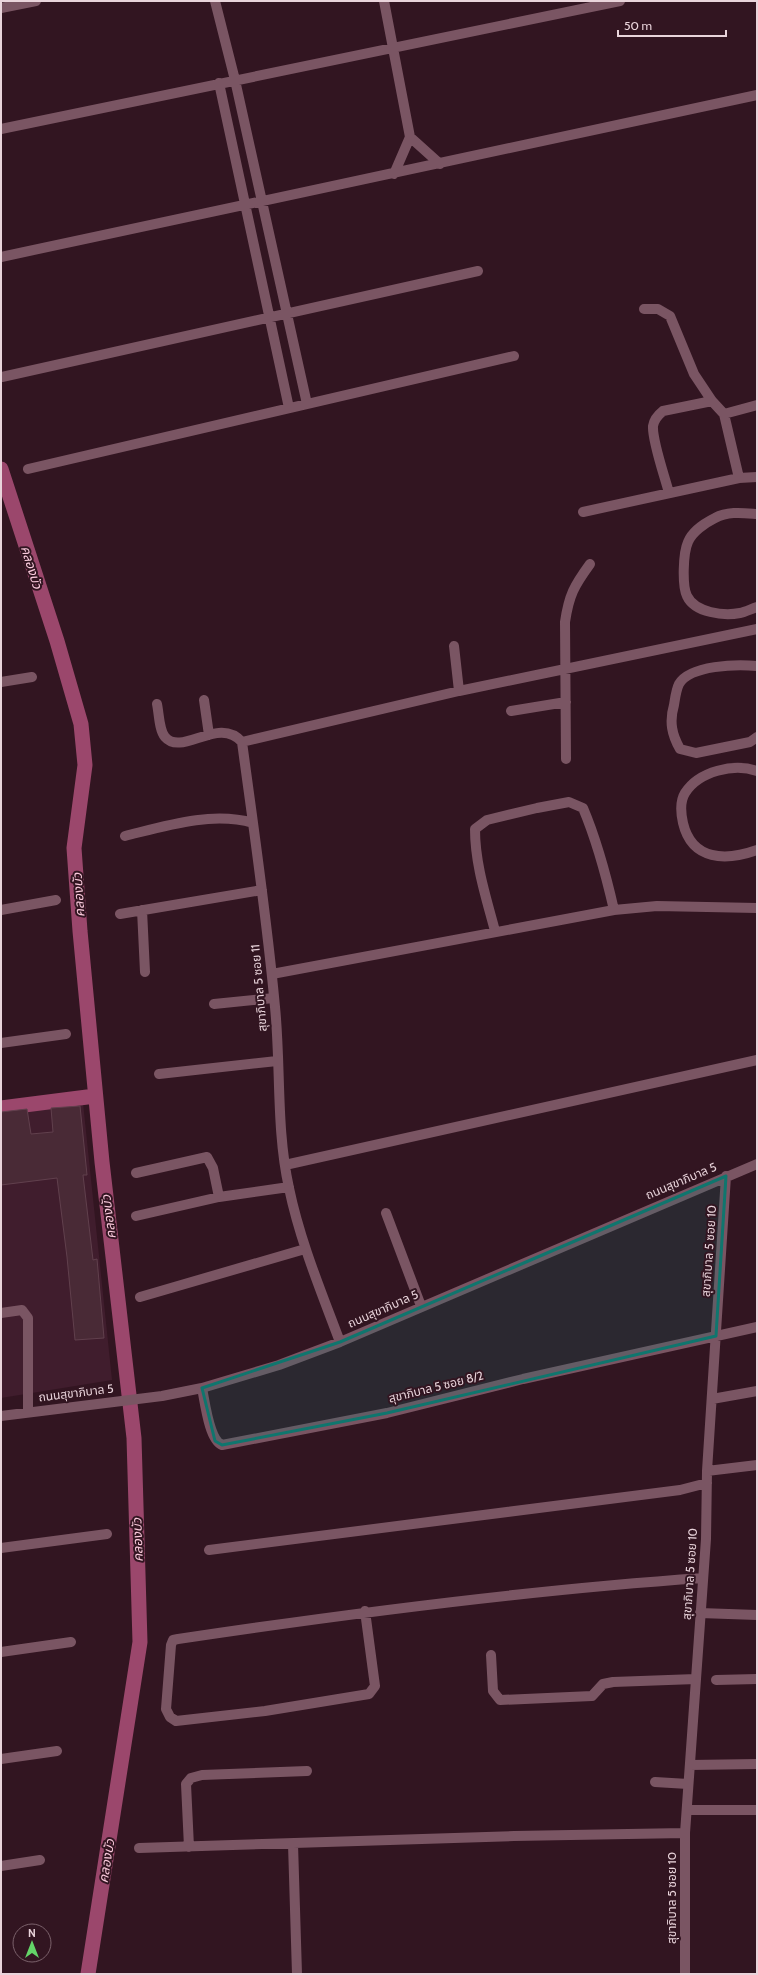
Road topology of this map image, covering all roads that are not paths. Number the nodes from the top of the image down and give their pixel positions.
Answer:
1 (36, 1) edge
2 (215, 1) edge
3 (384, 1) edge
4 (620, 1) edge
5 (1, 8) edge
6 (393, 47) junction
7 (235, 80) junction
8 (219, 83) junction
9 (757, 95) edge
10 (1, 129) edge
11 (410, 137) junction
12 (440, 164) junction
13 (394, 174) junction
14 (262, 201) junction
15 (245, 204) junction
16 (1, 257) edge
17 (478, 270) dead end
18 (644, 309) dead end
19 (286, 312) junction
20 (270, 317) junction
21 (514, 356) dead end
22 (2, 377) edge
23 (712, 401) junction
24 (307, 404) junction
25 (757, 405) edge
26 (289, 408) junction
27 (724, 414) junction
28 (28, 469) dead end
29 (757, 476) edge
30 (738, 478) junction
31 (669, 493) junction
32 (583, 512) dead end
33 (757, 514) edge
34 (590, 564) dead end
35 (757, 607) edge
36 (757, 629) edge
37 (454, 646) dead end
38 (757, 666) edge
39 (565, 668) junction
40 (32, 677) dead end
41 (1, 682) edge
42 (459, 691) junction
43 (204, 700) dead end
44 (566, 702) junction
45 (157, 704) dead end
46 (511, 711) dead end
47 (209, 735) junction
48 (757, 737) edge
49 (242, 742) junction
50 (566, 759) dead end
51 (757, 771) edge
52 (253, 823) junction
53 (125, 836) dead end
54 (757, 850) edge
55 (262, 890) junction
56 (56, 900) dead end
57 (757, 908) edge
58 (1, 910) edge
59 (142, 910) junction
60 (614, 910) junction
61 (120, 914) dead end
62 (495, 931) junction
63 (145, 972) dead end
64 (272, 974) junction
65 (274, 998) junction
66 (214, 1004) dead end
67 (66, 1034) dead end
68 (1, 1043) edge
69 (757, 1060) edge
70 (277, 1061) junction
71 (159, 1074) dead end
72 (757, 1164) edge
73 (285, 1165) junction
74 (136, 1173) dead end
75 (726, 1176) junction
76 (289, 1187) junction
77 (219, 1197) junction
78 (386, 1212) dead end
79 (136, 1216) dead end
80 (305, 1249) junction
81 (140, 1297) dead end
82 (421, 1306) junction
83 (1, 1313) edge
84 (757, 1327) edge
85 (716, 1336) junction
86 (340, 1342) junction
87 (202, 1388) junction
88 (757, 1391) edge
89 (712, 1400) junction
90 (28, 1411) junction
91 (1, 1416) edge
92 (757, 1465) edge
93 (707, 1471) junction
94 (707, 1483) junction
95 (107, 1534) dead end
96 (1, 1548) edge
97 (209, 1550) dead end
98 (703, 1578) junction
99 (365, 1611) junction
100 (700, 1614) junction
101 (757, 1615) edge
102 (71, 1642) dead end
103 (1, 1652) edge
104 (490, 1655) dead end
105 (696, 1679) junction
106 (757, 1679) edge
107 (716, 1680) dead end
108 (57, 1751) dead end
109 (1, 1759) edge
110 (757, 1764) edge
111 (690, 1766) junction
112 (307, 1771) dead end
113 (655, 1782) dead end
114 (688, 1784) junction
115 (687, 1810) junction
116 (757, 1810) edge
117 (685, 1833) junction
118 (293, 1844) junction
119 (189, 1847) junction
120 (140, 1848) dead end
121 (40, 1860) dead end
122 (1, 1866) edge
123 (296, 1974) edge
124 (685, 1974) edge

1 - 5 street
2 - 7 street
3 - 6 street
4 - 6 street
6 - 7 street
6 - 11 street
7 - 8 street
7 - 14 street
8 - 10 street
8 - 15 street
9 - 12 street
11 - 12 street
11 - 13 street
12 - 13 street
13 - 14 street
14 - 15 street
14 - 19 street
15 - 16 street
15 - 20 street
17 - 19 street
18 - 23 street
19 - 20 street
19 - 24 street
20 - 22 street
20 - 26 street
21 - 24 street
23 - 27 street
23 - 31 street
24 - 26 street
25 - 27 street
26 - 28 street
27 - 30 street
29 - 30 street
30 - 31 street
31 - 32 street
33 - 35 street
34 - 39 street
36 - 39 street
37 - 42 street
38 - 48 street
39 - 42 street
39 - 44 street
40 - 41 street
42 - 49 street
43 - 47 street
44 - 46 street
44 - 50 street
45 - 47 street
47 - 49 street
49 - 52 street, สุขาภิบาล 5 ซอย 11
51 - 54 street
52 - 53 street
52 - 55 street, สุขาภิบาล 5 ซอย 11
55 - 59 street
55 - 64 street, สุขาภิบาล 5 ซอย 11
56 - 58 street
57 - 60 street
59 - 61 street
59 - 63 street
60 - 62 street
60 - 62 street
62 - 64 street
64 - 65 street, สุขาภิบาล 5 ซอย 11
65 - 66 street
65 - 70 street, สุขาภิบาล 5 ซอย 11
67 - 68 street
69 - 73 street
70 - 71 street
70 - 73 street, สุขาภิบาล 5 ซอย 11
72 - 75 street, ถนนสุขาภิบาล 5
73 - 76 street, สุขาภิบาล 5 ซอย 11
74 - 77 street
75 - 82 street, ถนนสุขาภิบาล 5
75 - 85 street, สุขาภิบาล 5 ซอย 10
76 - 77 street
76 - 80 street, สุขาภิบาล 5 ซอย 11
77 - 79 street
78 - 82 street
80 - 81 street
80 - 86 street, สุขาภิบาล 5 ซอย 11
82 - 86 street, ถนนสุขาภิบาล 5
83 - 90 street
84 - 85 street, สุขาภิบาล 5 ซอย 8/2
85 - 87 street, สุขาภิบาล 5 ซอย 8/2
85 - 89 street, สุขาภิบาล 5 ซอย 10
86 - 87 street, ถนนสุขาภิบาล 5
87 - 90 street, ถนนสุขาภิบาล 5
88 - 89 street
89 - 93 street, สุขาภิบาล 5 ซอย 10
90 - 91 street, ถนนสุขาภิบาล 5
92 - 93 street
93 - 94 street, สุขาภิบาล 5 ซอย 10
94 - 97 street
94 - 98 street, สุขาภิบาล 5 ซอย 10
95 - 96 street
98 - 99 street
98 - 100 street, สุขาภิบาล 5 ซอย 10
99 - 99 street
100 - 101 street
100 - 105 street, สุขาภิบาล 5 ซอย 10
102 - 103 street
104 - 105 street
105 - 111 street, สุขาภิบาล 5 ซอย 10
106 - 107 street
108 - 109 street
110 - 111 street
111 - 114 street, สุขาภิบาล 5 ซอย 10
112 - 119 street
113 - 114 street
114 - 115 street, สุขาภิบาล 5 ซอย 10
115 - 116 street
115 - 117 street, สุขาภิบาล 5 ซอย 10
117 - 118 street
117 - 124 street, สุขาภิบาล 5 ซอย 10
118 - 119 street
118 - 123 street
119 - 120 street
121 - 122 street

